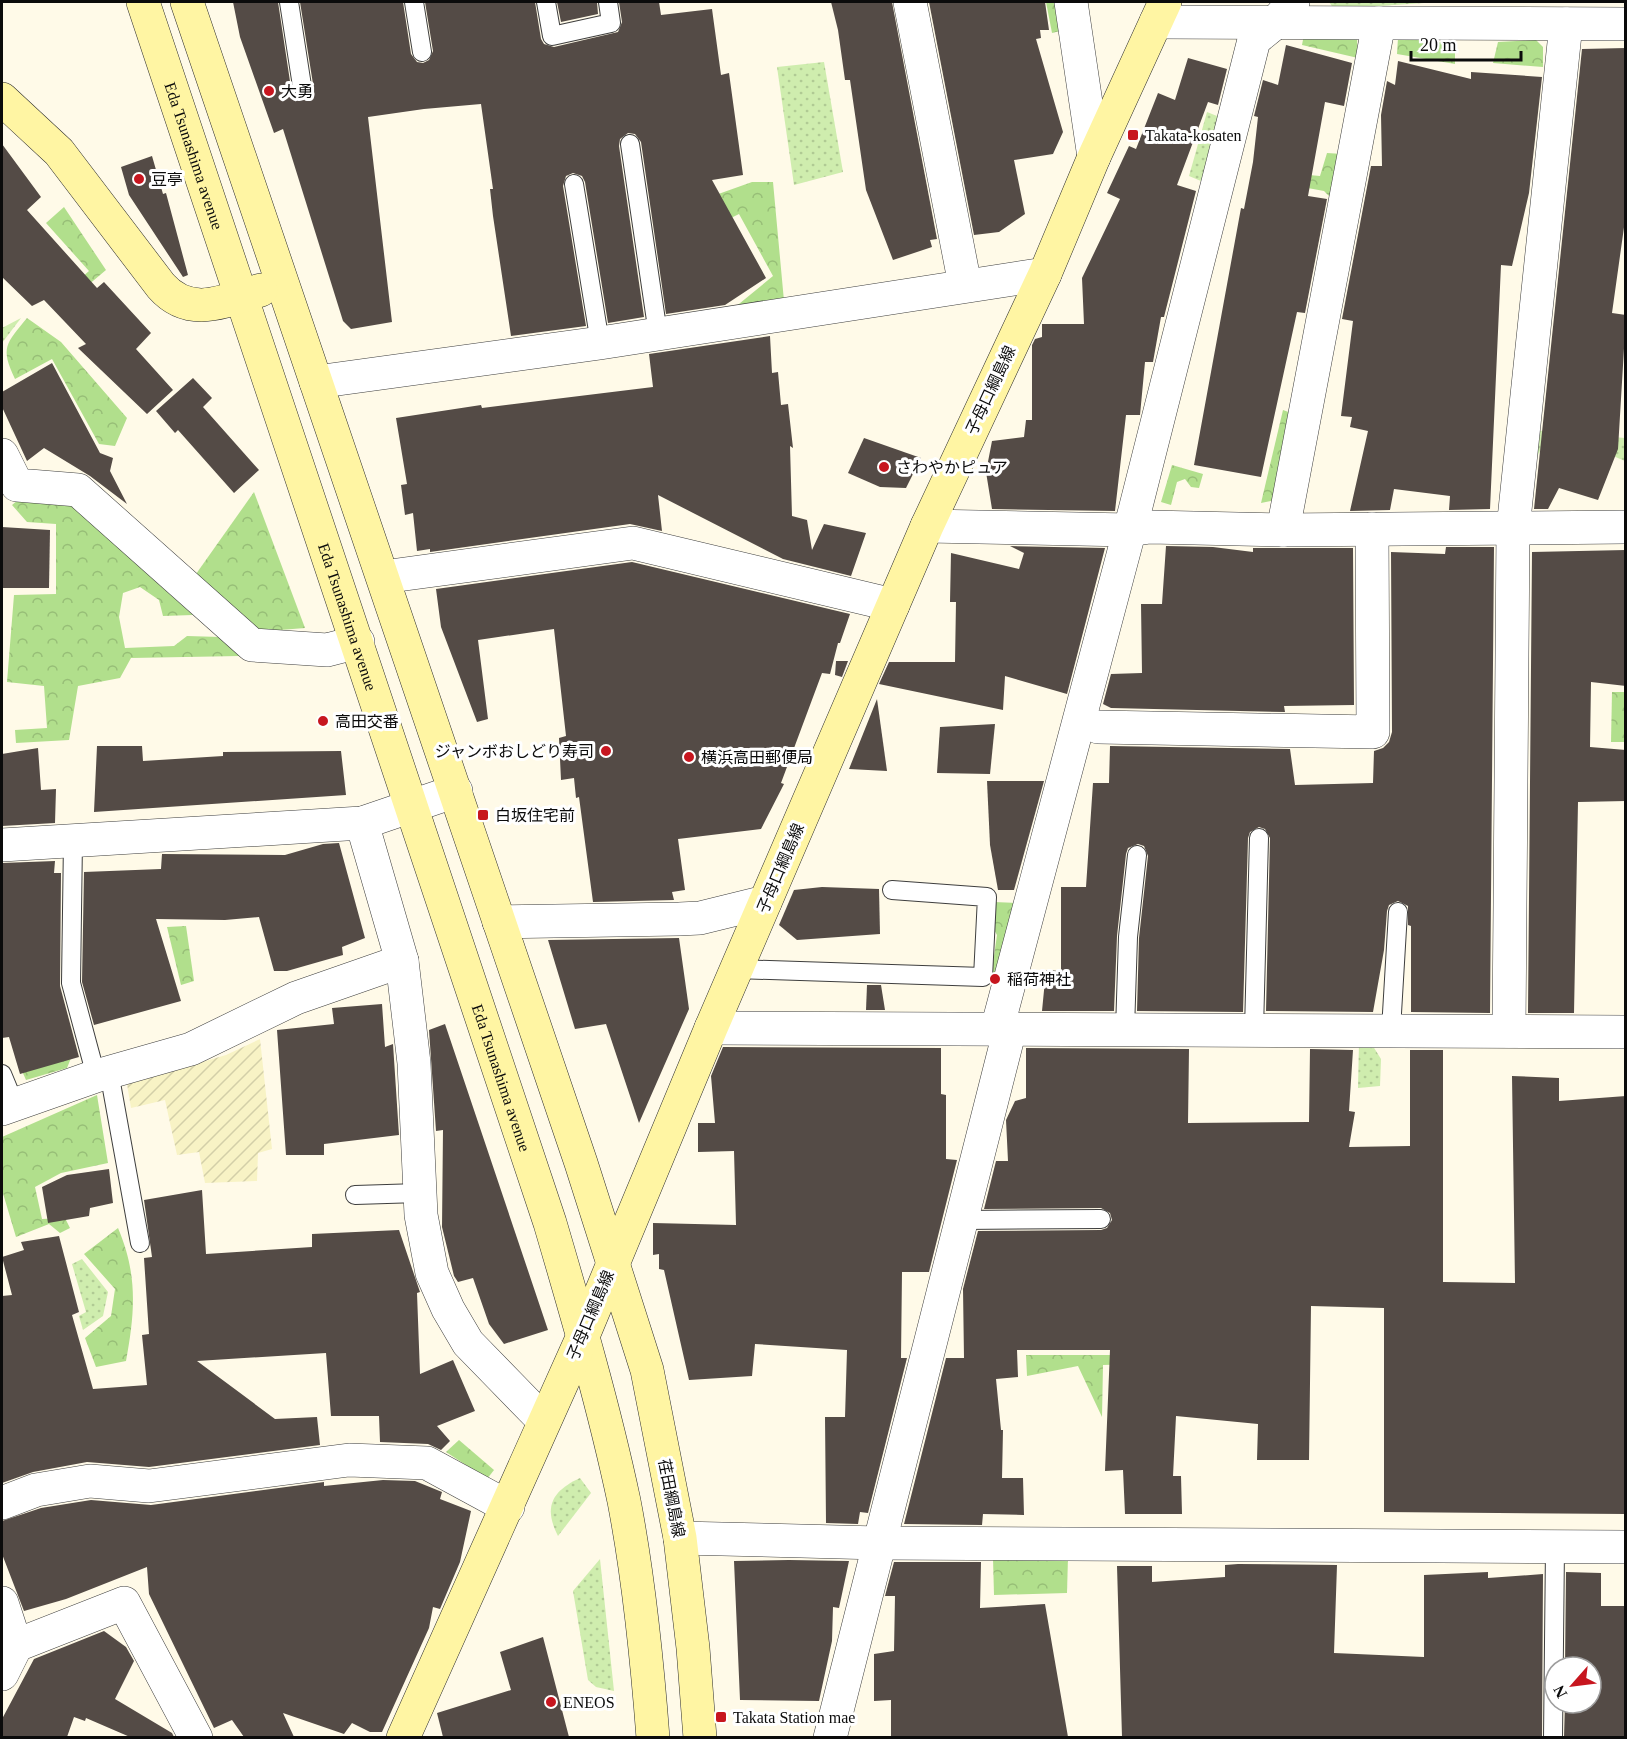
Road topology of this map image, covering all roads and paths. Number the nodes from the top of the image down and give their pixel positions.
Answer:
1 (143, 2) edge
2 (187, 2) edge
3 (289, 2) edge
4 (414, 2) edge
5 (546, 2) edge
6 (608, 2) edge
7 (910, 2) edge
8 (1071, 2) edge
9 (1161, 12) edge
10 (1294, 12) edge
11 (1379, 23) junction
12 (1566, 24) junction
13 (1626, 24) edge
14 (422, 52) dead end
15 (302, 86) dead end
16 (2, 99) edge
17 (630, 144) dead end
18 (1094, 157) junction
19 (574, 184) dead end
20 (1045, 274) junction
21 (283, 283) junction
22 (965, 285) junction
23 (240, 297) junction
24 (658, 334) junction
25 (600, 344) junction
26 (316, 382) junction
27 (2, 455) edge
28 (927, 526) junction
29 (1626, 527) edge
30 (1139, 529) junction
31 (1513, 529) junction
32 (1284, 530) junction
33 (1372, 530) junction
34 (383, 577) junction
35 (893, 604) junction
36 (358, 642) junction
37 (1098, 727) junction
38 (456, 791) junction
39 (410, 806) junction
40 (362, 823) junction
41 (1259, 838) dead end
42 (73, 840) junction
43 (2, 845) edge
44 (1137, 855) dead end
45 (892, 890) dead end
46 (765, 902) junction
47 (1398, 912) dead end
48 (499, 922) junction
49 (402, 961) junction
50 (736, 969) junction
51 (711, 1028) junction
52 (1008, 1029) junction
53 (1125, 1029) junction
54 (1254, 1030) junction
55 (1391, 1030) junction
56 (1509, 1031) junction
57 (1626, 1032) edge
58 (103, 1074) junction
59 (6, 1096) edge
60 (419, 1193) junction
61 (355, 1195) dead end
62 (961, 1220) junction
63 (1101, 1220) dead end
64 (140, 1243) dead end
65 (612, 1264) junction
66 (583, 1336) junction
67 (544, 1421) junction
68 (2, 1503) edge
69 (508, 1507) junction
70 (680, 1538) junction
71 (879, 1543) junction
72 (1555, 1547) junction
73 (1626, 1547) edge
74 (2, 1603) edge
75 (6, 1657) edge
76 (191, 1734) edge
77 (404, 1737) edge
78 (653, 1737) edge
79 (700, 1737) edge
80 (830, 1737) edge
81 (1553, 1737) edge

1 - 23 main road, Eda Tsunashima avenue
2 - 21 main road
3 - 15 lane
4 - 14 lane
5 - 6 lane
7 - 22 street
8 - 18 street
9 - 10 street
9 - 18 main road, 子母口綱島線
10 - 11 street
10 - 30 street
11 - 12 street
11 - 32 street
12 - 13 street
12 - 31 street
16 - 23 main road
17 - 24 lane
18 - 20 main road, 子母口綱島線
19 - 25 lane
20 - 22 street
20 - 28 main road, 子母口綱島線
21 - 23 main road
21 - 26 main road
22 - 24 street
23 - 36 main road, Eda Tsunashima avenue
24 - 25 street
25 - 26 street
26 - 34 main road
27 - 36 street
28 - 30 street
28 - 35 main road, 子母口綱島線
29 - 31 street
30 - 32 street
30 - 37 street
30 - 52 street
31 - 33 street
31 - 56 street
32 - 33 street
33 - 37 street
34 - 35 street
34 - 38 main road
35 - 46 main road, 子母口綱島線
36 - 39 main road, Eda Tsunashima avenue
37 - 52 street
38 - 39 street
38 - 48 main road
39 - 40 street
39 - 66 main road, Eda Tsunashima avenue
40 - 42 street
40 - 49 street
41 - 54 lane
42 - 43 street
42 - 58 lane
44 - 53 lane
45 - 50 lane
46 - 48 street
46 - 50 main road, 子母口綱島線
47 - 55 lane
48 - 65 main road
49 - 58 street
49 - 60 street
50 - 51 main road, 子母口綱島線
51 - 52 street
51 - 65 main road, 子母口綱島線
52 - 53 street
52 - 62 street
53 - 54 street
54 - 55 street
55 - 56 street
56 - 57 street
58 - 59 street
58 - 64 lane
60 - 61 lane
60 - 67 street
62 - 63 lane
62 - 71 street
65 - 66 main road, 子母口綱島線
65 - 70 main road, 荏田綱島線
66 - 67 main road, 子母口綱島線
66 - 78 main road
67 - 69 main road, 子母口綱島線
68 - 69 street
69 - 77 main road, 子母口綱島線
70 - 71 street
70 - 79 main road, 荏田綱島線
71 - 72 street
71 - 80 street
72 - 73 street
72 - 81 lane
74 - 75 street
75 - 76 street

